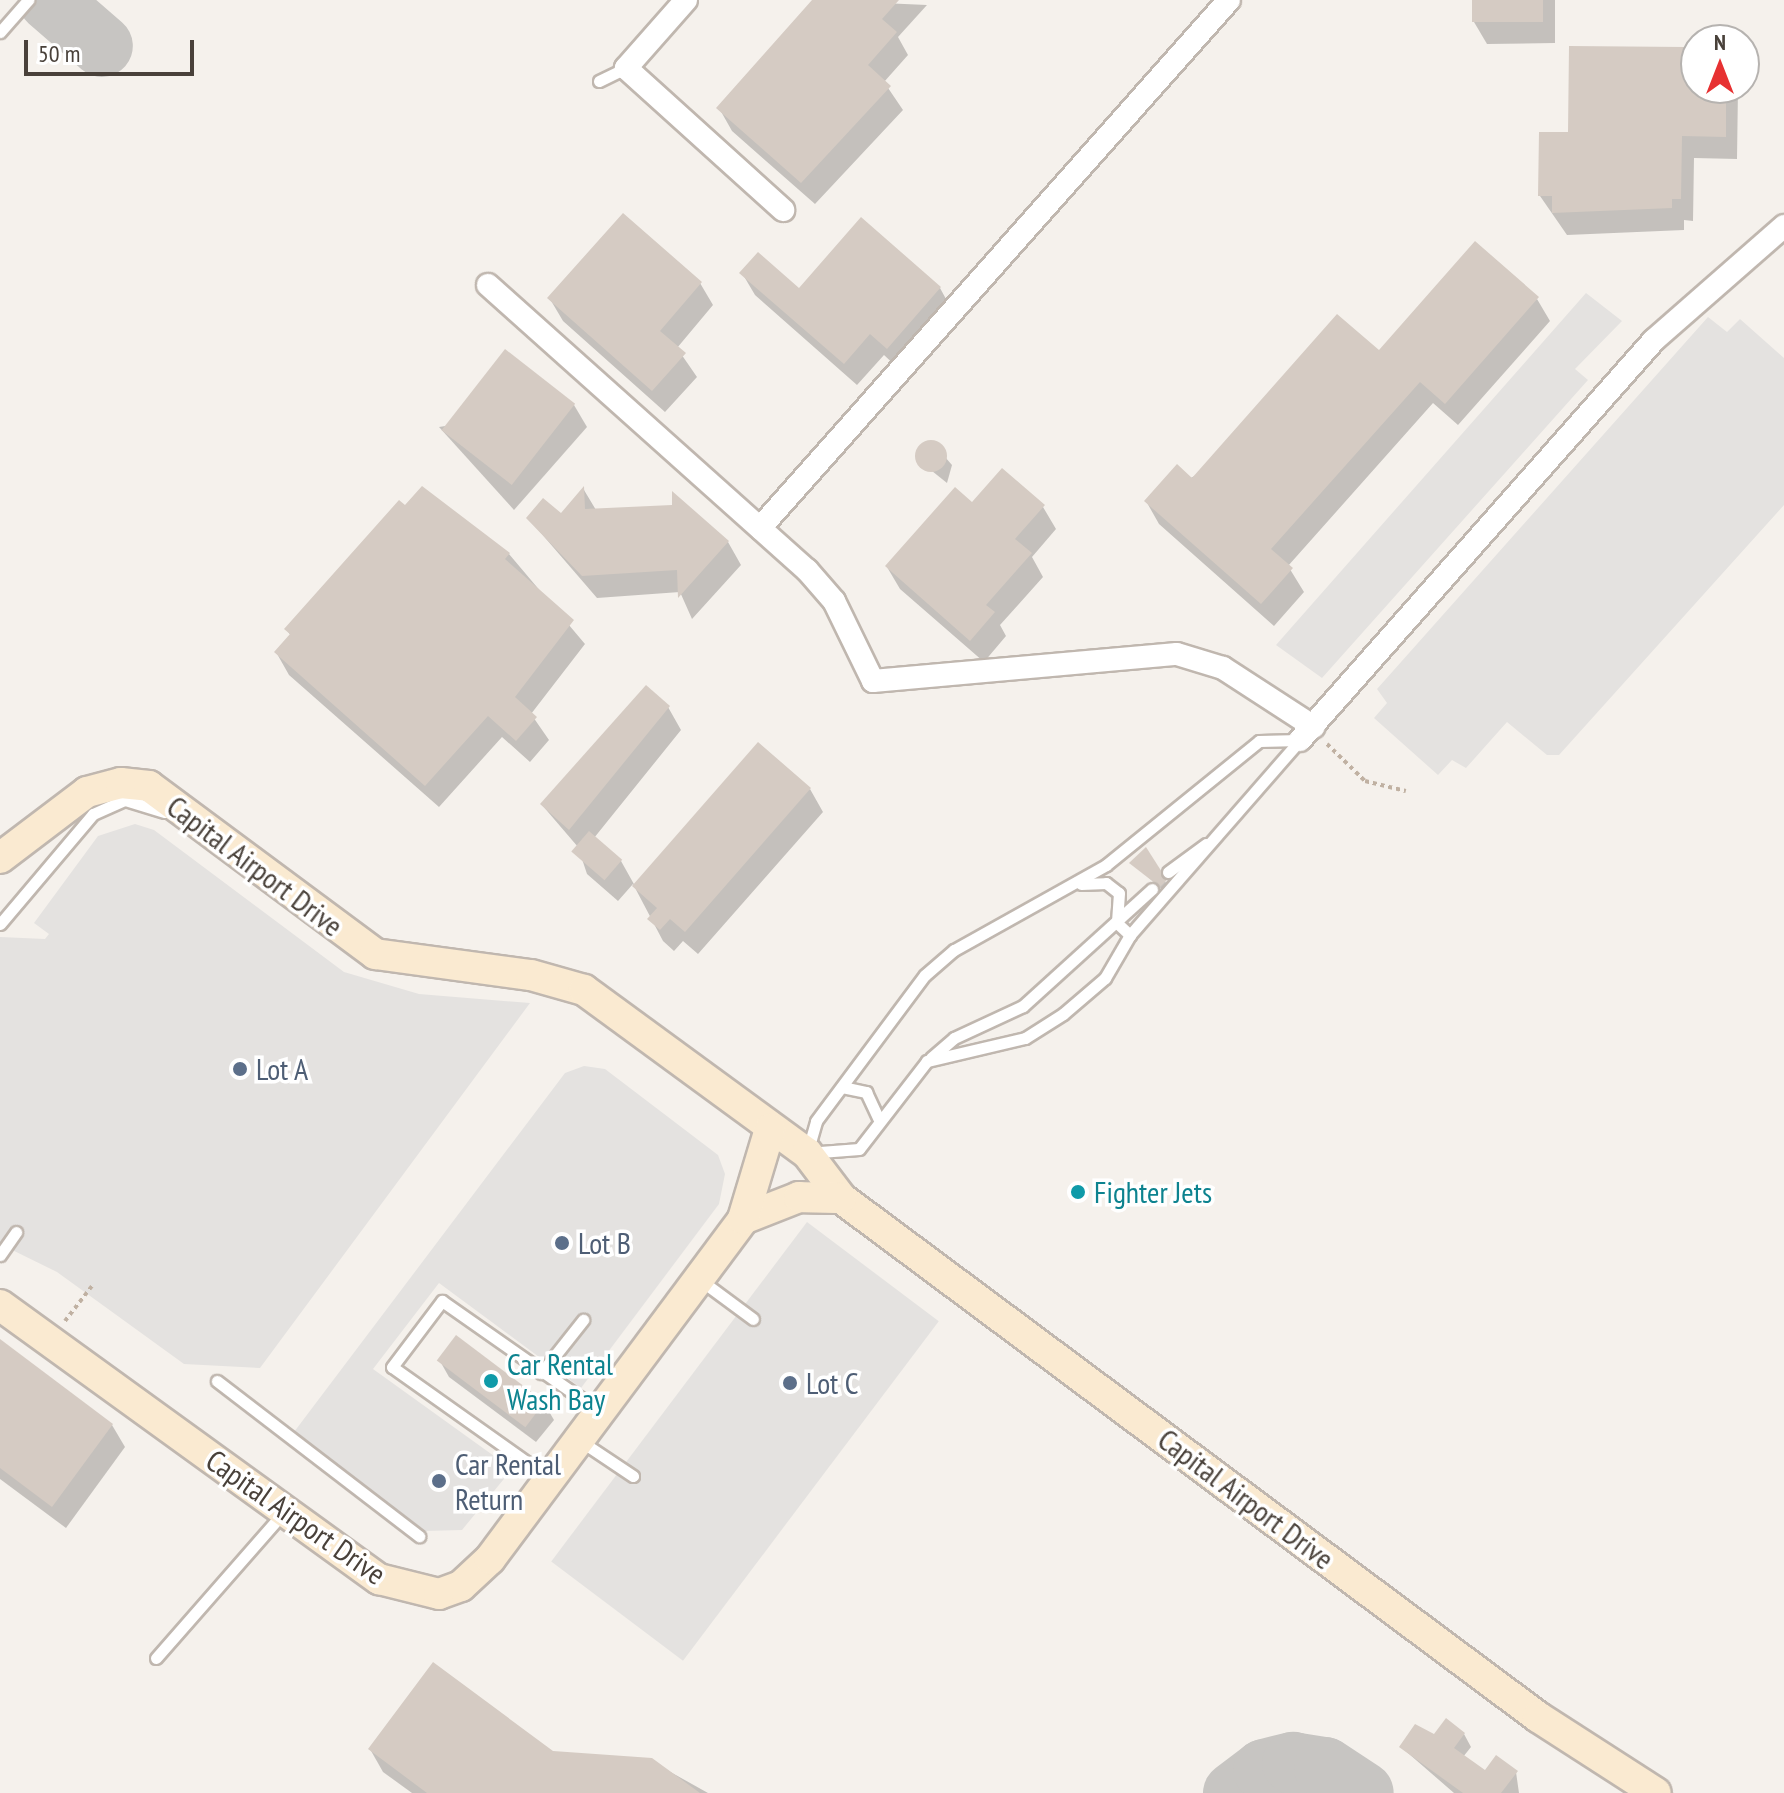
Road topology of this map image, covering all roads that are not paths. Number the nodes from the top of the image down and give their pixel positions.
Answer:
1 (28, 0) edge
2 (686, 0) edge
3 (1229, 0) edge
4 (0, 32) edge
5 (626, 68) junction
6 (599, 81) dead end
7 (783, 210) dead end
8 (1784, 226) edge
9 (488, 285) dead end
10 (760, 528) junction
11 (1312, 735) junction
12 (200, 831) junction
13 (1207, 842) junction
14 (0, 858) edge
15 (1168, 872) dead end
16 (1075, 885) junction
17 (1152, 889) dead end
18 (1117, 923) junction
19 (0, 924) edge
20 (1130, 935) junction
21 (927, 1061) junction
22 (842, 1087) junction
23 (878, 1118) junction
24 (770, 1129) junction
25 (807, 1153) junction
26 (841, 1198) junction
27 (743, 1219) junction
28 (16, 1232) dead end
29 (0, 1255) edge
30 (699, 1279) junction
31 (0, 1305) edge
32 (753, 1319) dead end
33 (583, 1320) dead end
34 (541, 1373) junction
35 (217, 1381) dead end
36 (599, 1411) junction
37 (579, 1439) junction
38 (633, 1476) dead end
39 (550, 1478) junction
40 (285, 1511) junction
41 (419, 1536) dead end
42 (156, 1658) dead end
43 (1656, 1793) edge

1 - 4 lane
2 - 5 street
3 - 10 street
5 - 6 lane
5 - 7 street
8 - 11 street
9 - 10 street
10 - 11 street
11 - 13 lane
11 - 16 lane
12 - 14 street, Capital Airport Drive
12 - 19 lane
12 - 24 street, Capital Airport Drive
13 - 15 lane
13 - 20 lane
16 - 18 lane
16 - 22 lane
17 - 18 lane
18 - 20 lane
18 - 21 lane
20 - 21 lane
21 - 23 lane
22 - 23 lane
22 - 25 lane
23 - 25 lane
24 - 25 street, Capital Airport Drive
24 - 27 street, Capital Airport Drive
25 - 26 street, Capital Airport Drive
26 - 27 street
26 - 43 street, Capital Airport Drive
27 - 30 street, Capital Airport Drive
28 - 29 lane
30 - 32 lane
30 - 36 street, Capital Airport Drive
31 - 40 street, Capital Airport Drive
33 - 34 lane
34 - 36 lane
34 - 39 lane
35 - 41 lane
36 - 37 street, Capital Airport Drive
37 - 38 lane
37 - 39 street, Capital Airport Drive
39 - 40 street, Capital Airport Drive
40 - 42 lane

